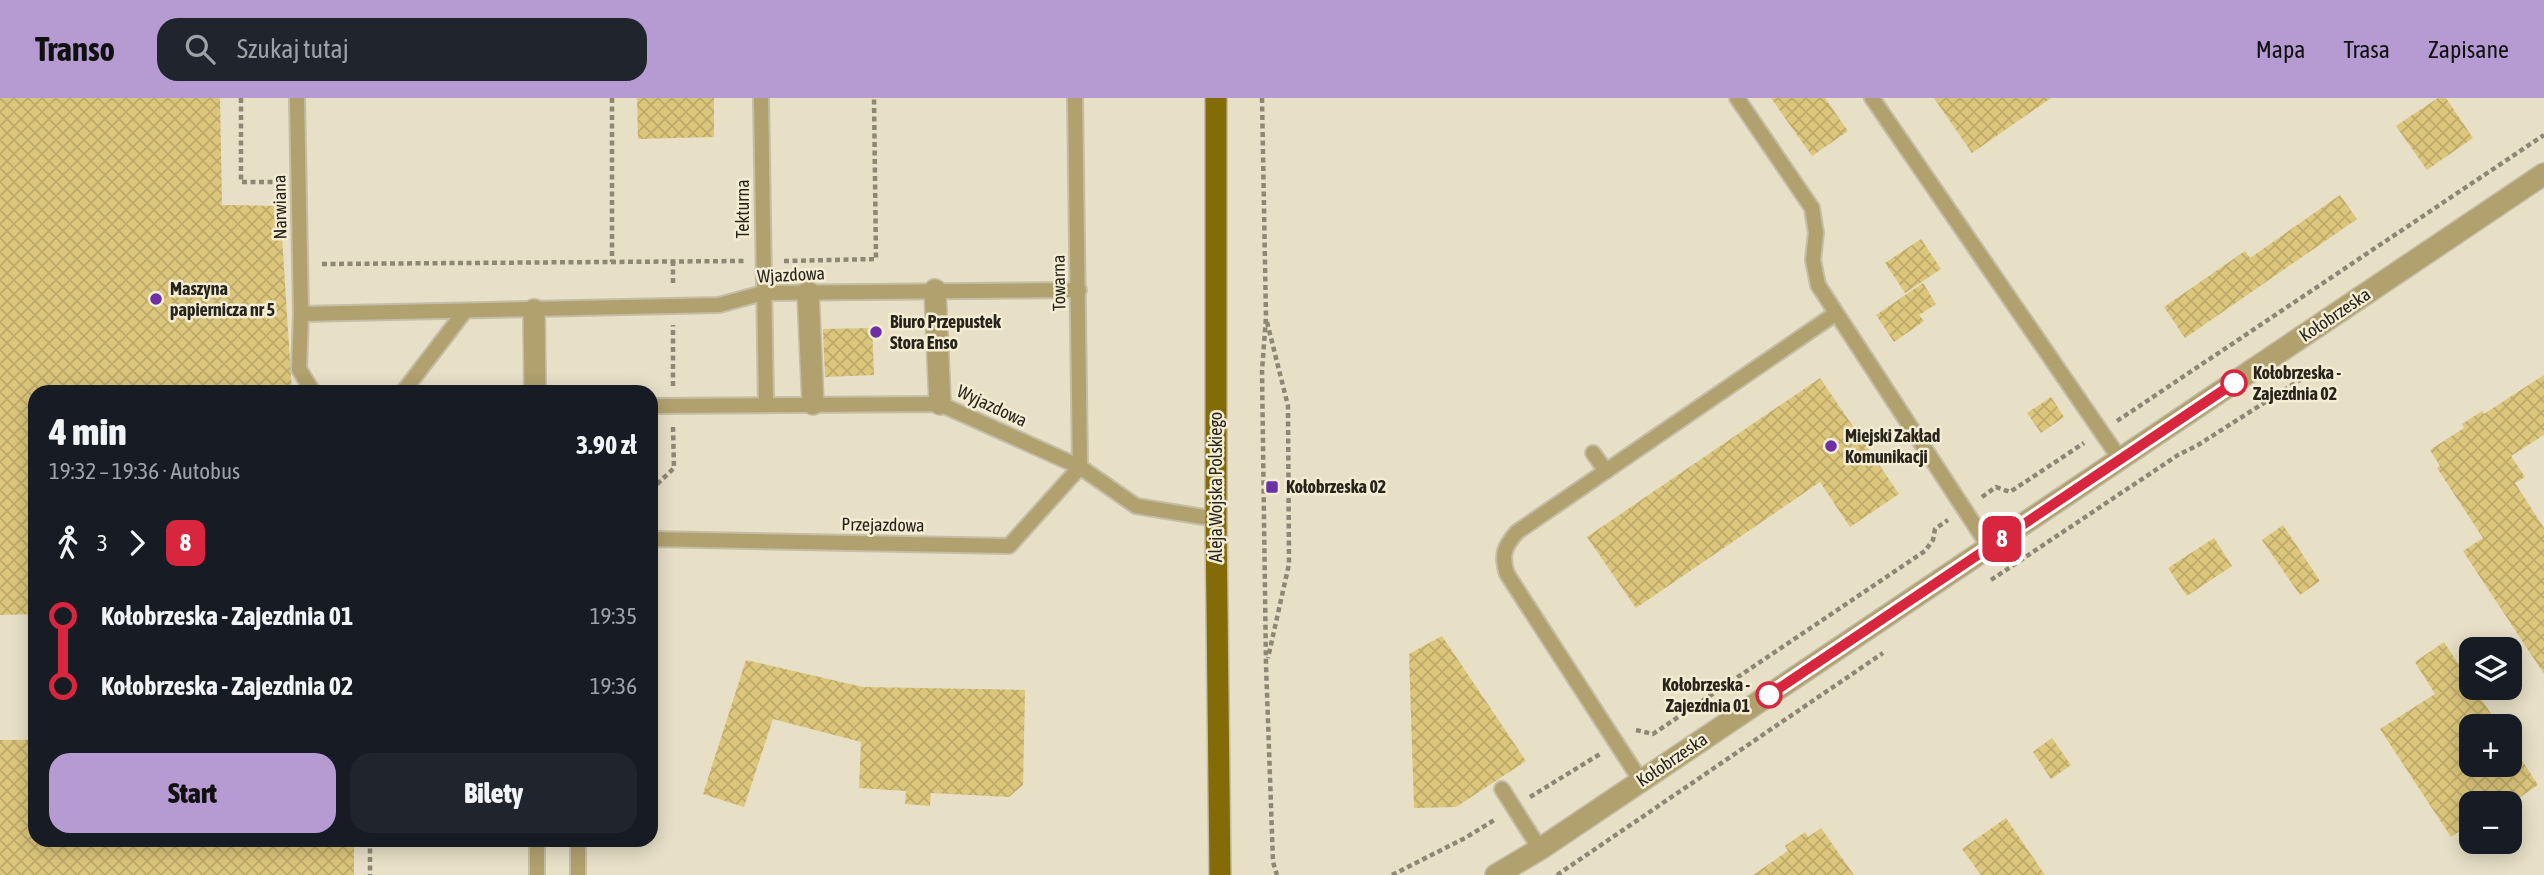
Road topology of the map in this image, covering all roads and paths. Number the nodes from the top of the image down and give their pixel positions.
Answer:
1 (241, 98) edge
2 (297, 98) edge
3 (612, 98) edge
4 (761, 98) edge
5 (874, 98) edge
6 (1075, 98) edge
7 (1216, 98) edge
8 (1262, 98) edge
9 (1737, 98) edge
10 (1871, 98) edge
11 (2544, 174) edge
12 (284, 182) dead end
13 (673, 261) junction
14 (762, 261) junction
15 (612, 262) junction
16 (300, 264) junction
17 (935, 290) junction
18 (1079, 290) junction
19 (808, 292) junction
20 (763, 293) junction
21 (673, 306) junction
22 (534, 310) junction
23 (465, 311) junction
24 (301, 314) junction
25 (1836, 314) junction
26 (1266, 317) junction
27 (2314, 371) dead end
28 (309, 385) edge
29 (408, 385) edge
30 (535, 385) edge
31 (766, 403) junction
32 (813, 404) junction
33 (940, 404) junction
34 (658, 405) edge
35 (673, 405) junction
36 (1593, 453) dead end
37 (2120, 459) junction
38 (1080, 467) junction
39 (1606, 471) junction
40 (658, 483) edge
41 (1216, 519) junction
42 (658, 539) edge
43 (1989, 547) junction
44 (1980, 588) dead end
45 (1887, 650) dead end
46 (1266, 665) junction
47 (1642, 781) junction
48 (1502, 789) dead end
49 (370, 847) edge
50 (537, 847) edge
51 (578, 847) edge
52 (1540, 849) junction
53 (370, 875) edge
54 (537, 875) edge
55 (578, 875) edge
56 (1220, 875) edge
57 (1277, 875) edge
58 (1496, 875) edge
59 (1558, 875) edge

1 - 12 path
2 - 16 lane, Narwiana
3 - 15 path
4 - 14 lane, Tekturna
5 - 14 path
6 - 18 lane, Towarna
7 - 41 main road, Aleja Wojska Polskiego
8 - 26 path
9 - 25 lane
10 - 37 lane
11 - 37 street, Kołobrzeska
13 - 14 path
13 - 15 path
13 - 21 path
14 - 20 lane, Tekturna
15 - 16 path
16 - 24 lane, Narwiana
17 - 18 lane, Wjazdowa
17 - 19 lane, Wjazdowa
17 - 33 street
18 - 38 lane, Towarna
19 - 20 lane, Wjazdowa
19 - 32 street
20 - 21 lane, Wjazdowa
20 - 31 lane, Tekturna
21 - 22 lane, Wjazdowa
21 - 35 path
22 - 23 lane, Wjazdowa
22 - 30 street
23 - 24 lane, Wjazdowa
23 - 29 lane
24 - 28 lane
25 - 39 lane
25 - 43 lane
26 - 46 path
26 - 46 path
27 - 44 path
31 - 32 lane, Wyjazdowa
31 - 35 lane, Wyjazdowa
32 - 33 lane, Wyjazdowa
33 - 38 lane, Wyjazdowa
34 - 35 lane, Wyjazdowa
35 - 40 path
36 - 39 lane
37 - 43 street, Kołobrzeska
38 - 41 lane, Wyjazdowa
38 - 42 lane, Przejazdowa
39 - 47 lane
41 - 56 main road, Aleja Wojska Polskiego
43 - 47 street, Kołobrzeska
45 - 59 path
46 - 57 path
47 - 52 street, Kołobrzeska
48 - 52 lane
49 - 53 path
50 - 54 lane
51 - 55 lane
52 - 58 street, Kołobrzeska

